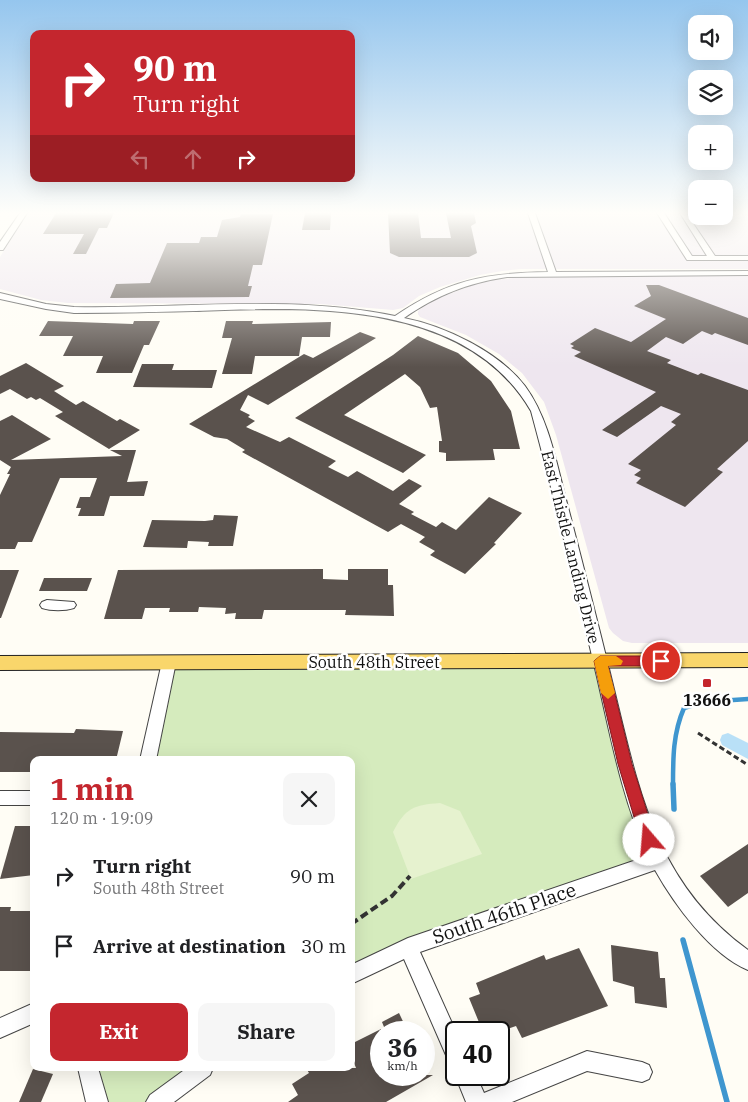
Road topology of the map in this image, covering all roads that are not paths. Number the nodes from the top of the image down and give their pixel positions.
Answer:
1 (549, 264) edge
2 (552, 273) junction
3 (748, 273) edge
4 (0, 296) edge
5 (398, 318) junction
6 (47, 605) dead end
7 (69, 605) dead end
8 (748, 660) edge
9 (600, 661) junction
10 (169, 662) junction
11 (0, 663) edge
12 (149, 756) edge
13 (0, 798) edge
14 (30, 798) edge
15 (660, 860) junction
16 (408, 947) junction
17 (748, 961) edge
18 (355, 973) edge
19 (30, 1015) edge
20 (0, 1028) edge
21 (445, 1030) edge
22 (89, 1071) edge
23 (199, 1071) edge
24 (642, 1072) dead end
25 (470, 1086) edge
26 (97, 1102) edge
27 (157, 1102) edge
28 (477, 1102) edge
29 (486, 1102) edge

1 - 2 street
2 - 3 street
2 - 5 street
4 - 5 street, East Thistle Landing Drive
5 - 9 street, East Thistle Landing Drive
6 - 7 street
8 - 9 main road, South 48th Street
9 - 10 main road, South 48th Street
9 - 15 street, East Thistle Landing Drive
10 - 11 main road, South 48th Street
10 - 12 street
13 - 14 street
15 - 16 street, South 46th Place
15 - 17 street, East Thistle Landing Drive
16 - 18 street, South 46th Place
16 - 21 street
19 - 20 street
22 - 26 street
23 - 27 street
24 - 29 street
25 - 28 street

